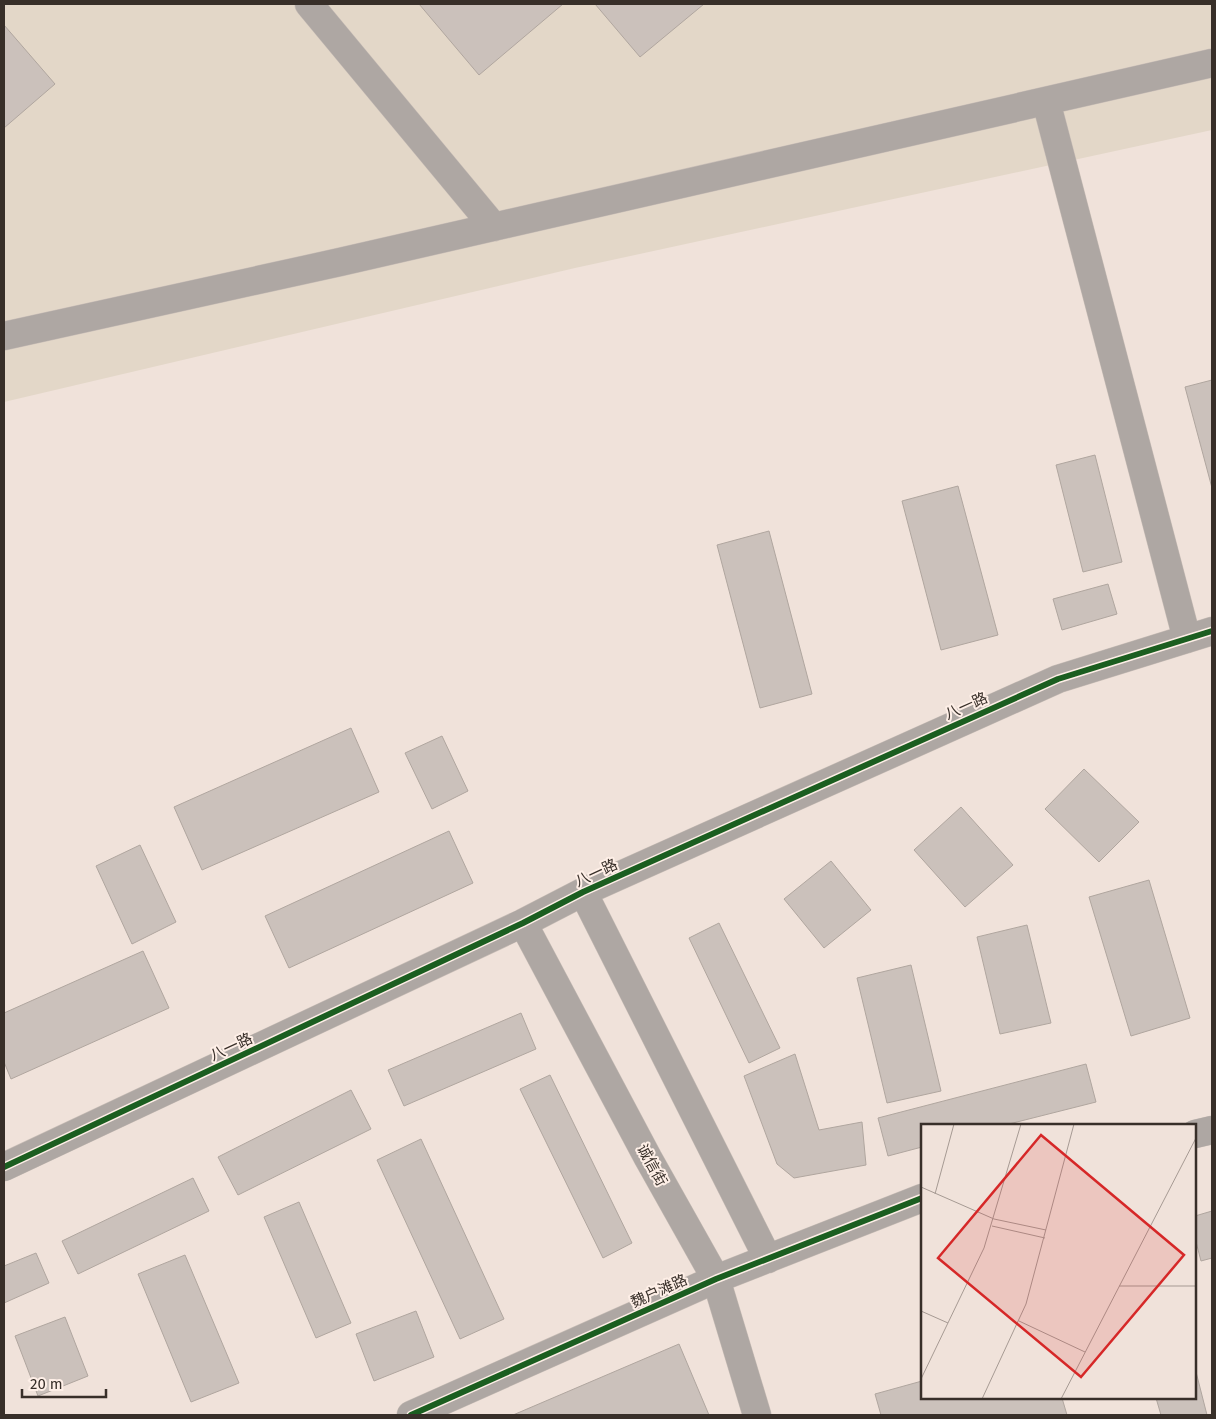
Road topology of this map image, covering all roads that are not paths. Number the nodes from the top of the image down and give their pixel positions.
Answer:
1 (309, 4) edge
2 (1212, 63) edge
3 (1046, 101) junction
4 (494, 227) junction
5 (4, 336) edge
6 (1200, 635) edge
7 (583, 892) junction
8 (523, 924) junction
9 (1212, 1130) edge
10 (1196, 1134) edge
11 (4, 1167) edge
12 (921, 1198) edge
13 (768, 1259) junction
14 (716, 1279) junction
15 (410, 1415) edge
16 (757, 1415) edge

1 - 4 street
2 - 3 street
3 - 4 street
3 - 6 street
4 - 5 street
6 - 7 street, 八一路
7 - 8 street, 八一路
7 - 13 street
8 - 11 street, 八一路
8 - 14 street, 诚信街
9 - 10 street
12 - 13 street, 魏户滩路
13 - 14 street, 魏户滩路
14 - 15 street, 魏户滩路
14 - 16 street, 诚信街

